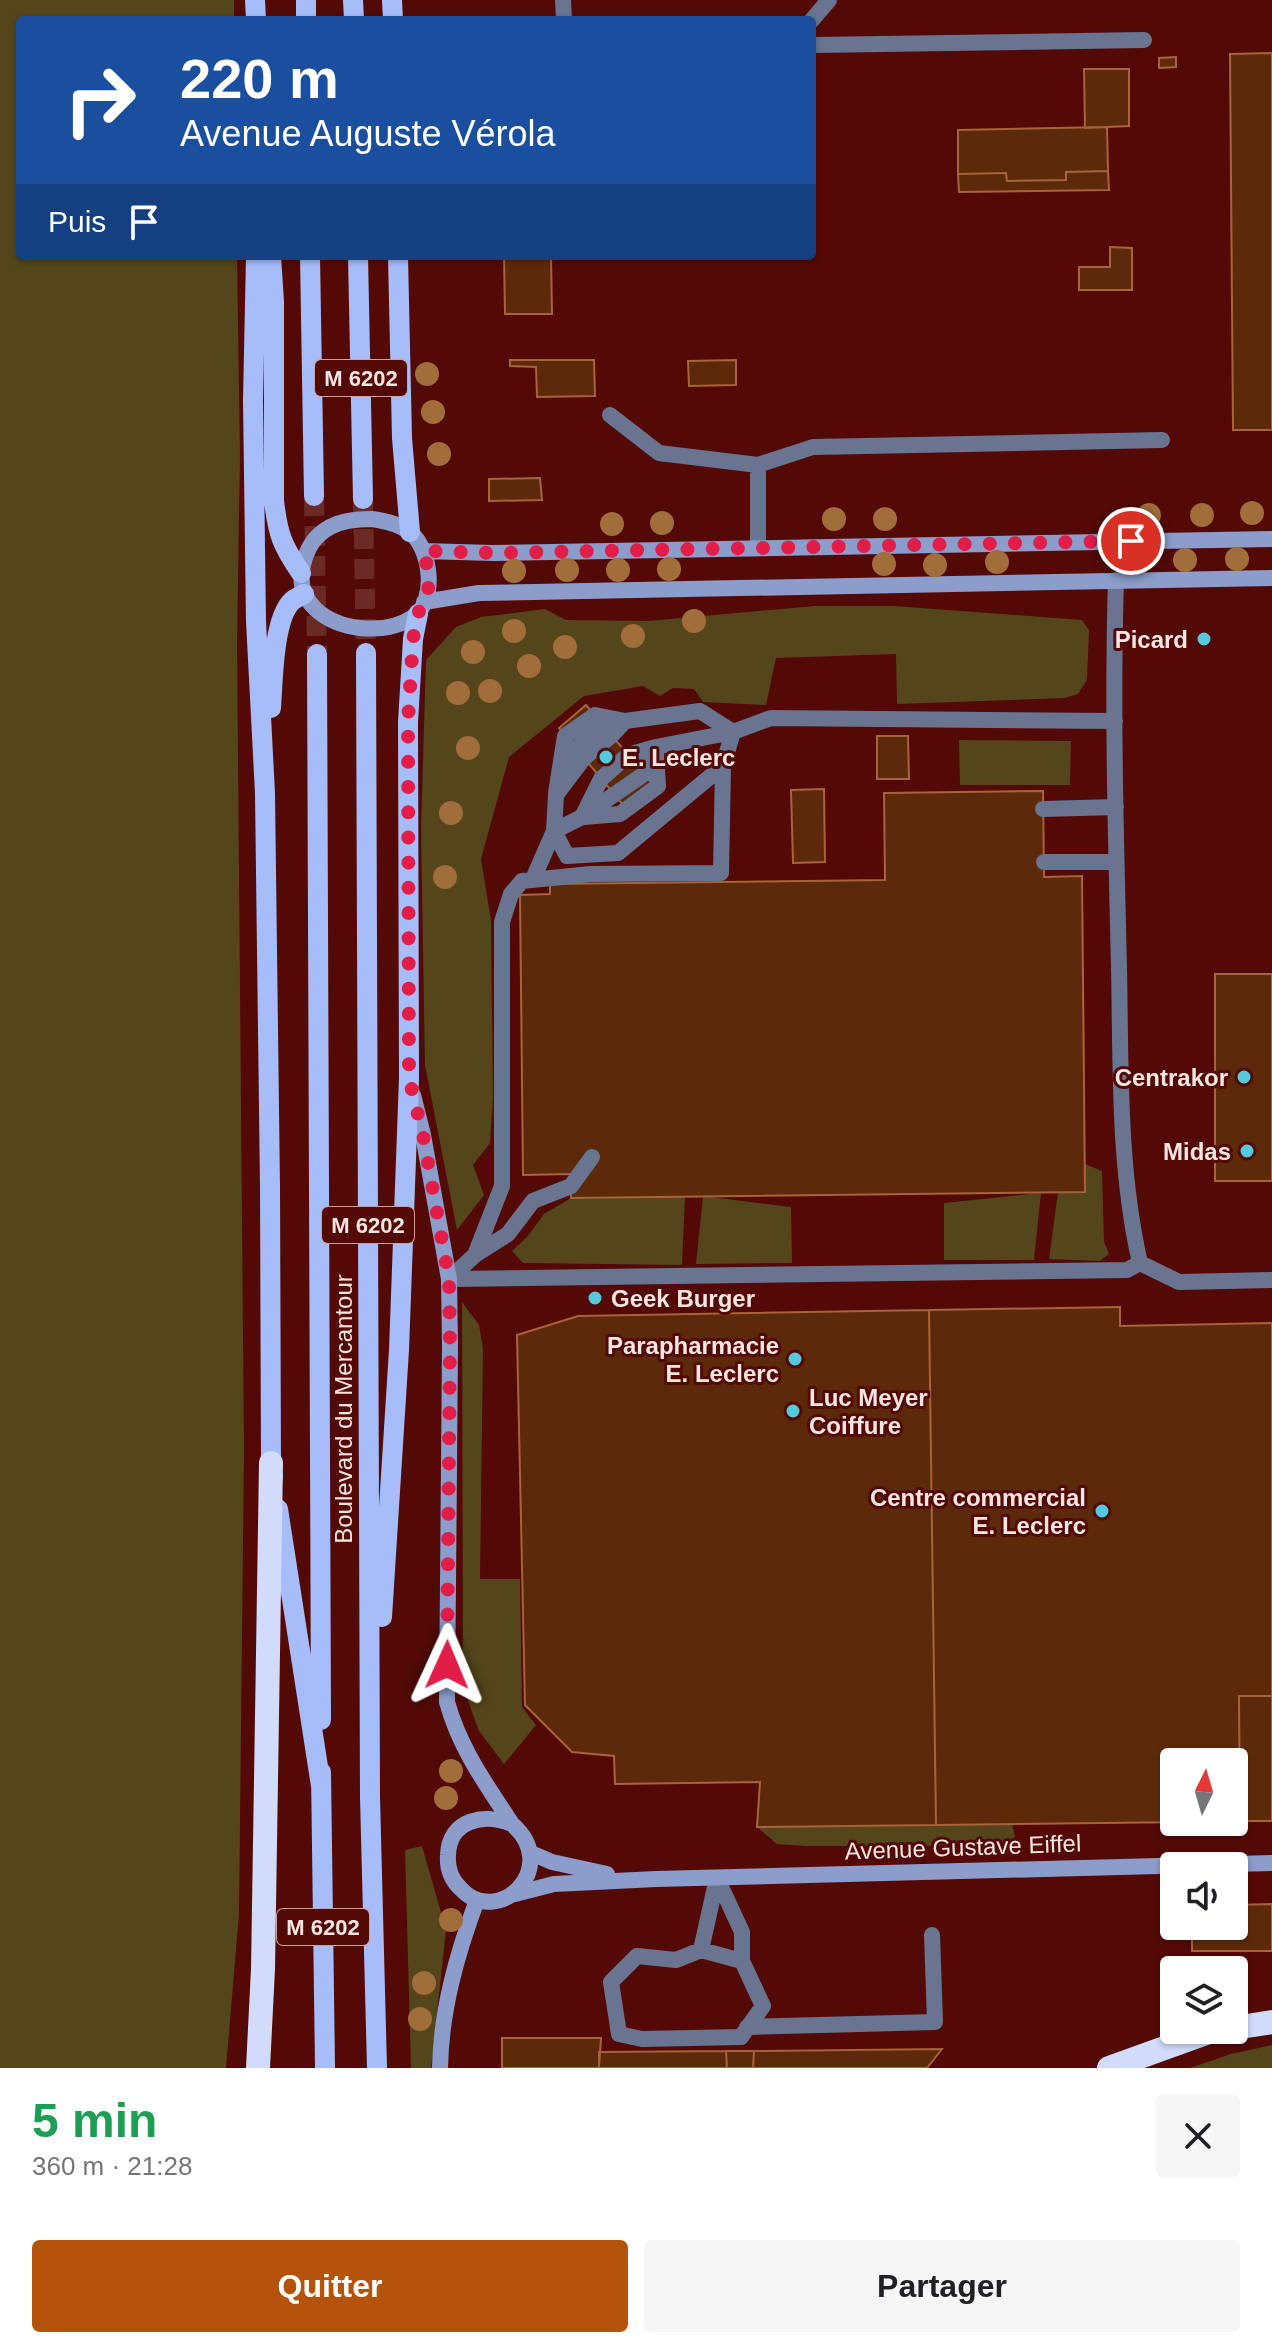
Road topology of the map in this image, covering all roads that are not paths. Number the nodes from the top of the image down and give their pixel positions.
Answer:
1 (829, 0) edge
2 (815, 16) edge
3 (1144, 40) dead end
4 (816, 45) edge
5 (256, 260) edge
6 (271, 260) edge
7 (310, 260) edge
8 (358, 260) edge
9 (398, 260) edge
10 (610, 415) dead end
11 (1162, 440) dead end
12 (758, 465) junction
13 (314, 496) tunnel mouth
14 (363, 499) tunnel mouth
15 (410, 532) junction
16 (1272, 539) edge
17 (758, 548) junction
18 (423, 551) junction
19 (301, 573) junction
20 (1272, 578) edge
21 (1116, 580) junction
22 (304, 594) junction
23 (421, 608) junction
24 (366, 653) tunnel mouth
25 (317, 654) tunnel mouth
26 (625, 721) junction
27 (1115, 721) junction
28 (733, 732) junction
29 (656, 747) junction
30 (723, 766) junction
31 (265, 793) junction
32 (556, 795) junction
33 (1116, 807) junction
34 (1043, 809) dead end
35 (582, 817) junction
36 (554, 831) junction
37 (1044, 862) dead end
38 (1116, 862) junction
39 (533, 879) junction
40 (409, 1078) junction
41 (592, 1157) dead end
42 (475, 1255) junction
43 (1140, 1263) junction
44 (449, 1279) junction
45 (1272, 1280) edge
46 (271, 1463) junction
47 (321, 1786) junction
48 (370, 1797) junction
49 (512, 1824) junction
50 (531, 1853) junction
51 (1272, 1863) edge
52 (717, 1878) junction
53 (656, 1879) junction
54 (514, 1894) junction
55 (477, 1900) junction
56 (932, 1935) dead end
57 (701, 1950) junction
58 (742, 1961) junction
59 (1272, 2022) edge
60 (1248, 2026) edge
61 (747, 2027) junction
62 (1176, 2044) edge
63 (258, 2068) edge
64 (325, 2068) edge
65 (377, 2068) edge
66 (440, 2068) edge
67 (1109, 2068) edge

1 - 2 street
3 - 4 street
5 - 31 main road
6 - 19 main road
7 - 13 main road, M 6202
8 - 14 main road, M 6202
9 - 15 main road
10 - 12 street
11 - 12 street
12 - 17 street
15 - 18 street
15 - 19 street
16 - 17 street
17 - 18 street
18 - 23 street
19 - 22 street
20 - 21 street
21 - 23 street
21 - 27 street
22 - 23 street
22 - 31 main road
23 - 40 main road
24 - 48 main road, Boulevard du Mercantour / M 6202
25 - 47 main road, Boulevard du Mercantour / M 6202
26 - 28 street
26 - 32 street
26 - 32 street
27 - 28 street
27 - 33 street
28 - 29 street
28 - 30 street
29 - 35 street
29 - 35 street
30 - 36 street
30 - 39 street
31 - 46 main road
32 - 36 street
33 - 34 street
33 - 38 street
35 - 36 street
36 - 39 street
37 - 38 street
38 - 43 street
39 - 42 street
40 - 44 street
40 - 48 main road
41 - 42 street
42 - 44 street
43 - 44 street
43 - 45 street
44 - 49 street
46 - 47 main road
46 - 63 highway
47 - 64 main road, Boulevard du Mercantour / M 6202
48 - 65 main road, Boulevard du Mercantour / M 6202
49 - 50 street
49 - 55 street
50 - 53 street, Avenue Gustave Eiffel
50 - 54 street
51 - 52 street, Avenue Gustave Eiffel
52 - 53 street, Avenue Gustave Eiffel
52 - 57 street
52 - 58 street
53 - 54 street, Avenue Gustave Eiffel
54 - 55 street
55 - 66 street
56 - 61 street
57 - 58 street
57 - 61 street
58 - 61 street
59 - 60 highway
62 - 67 highway

